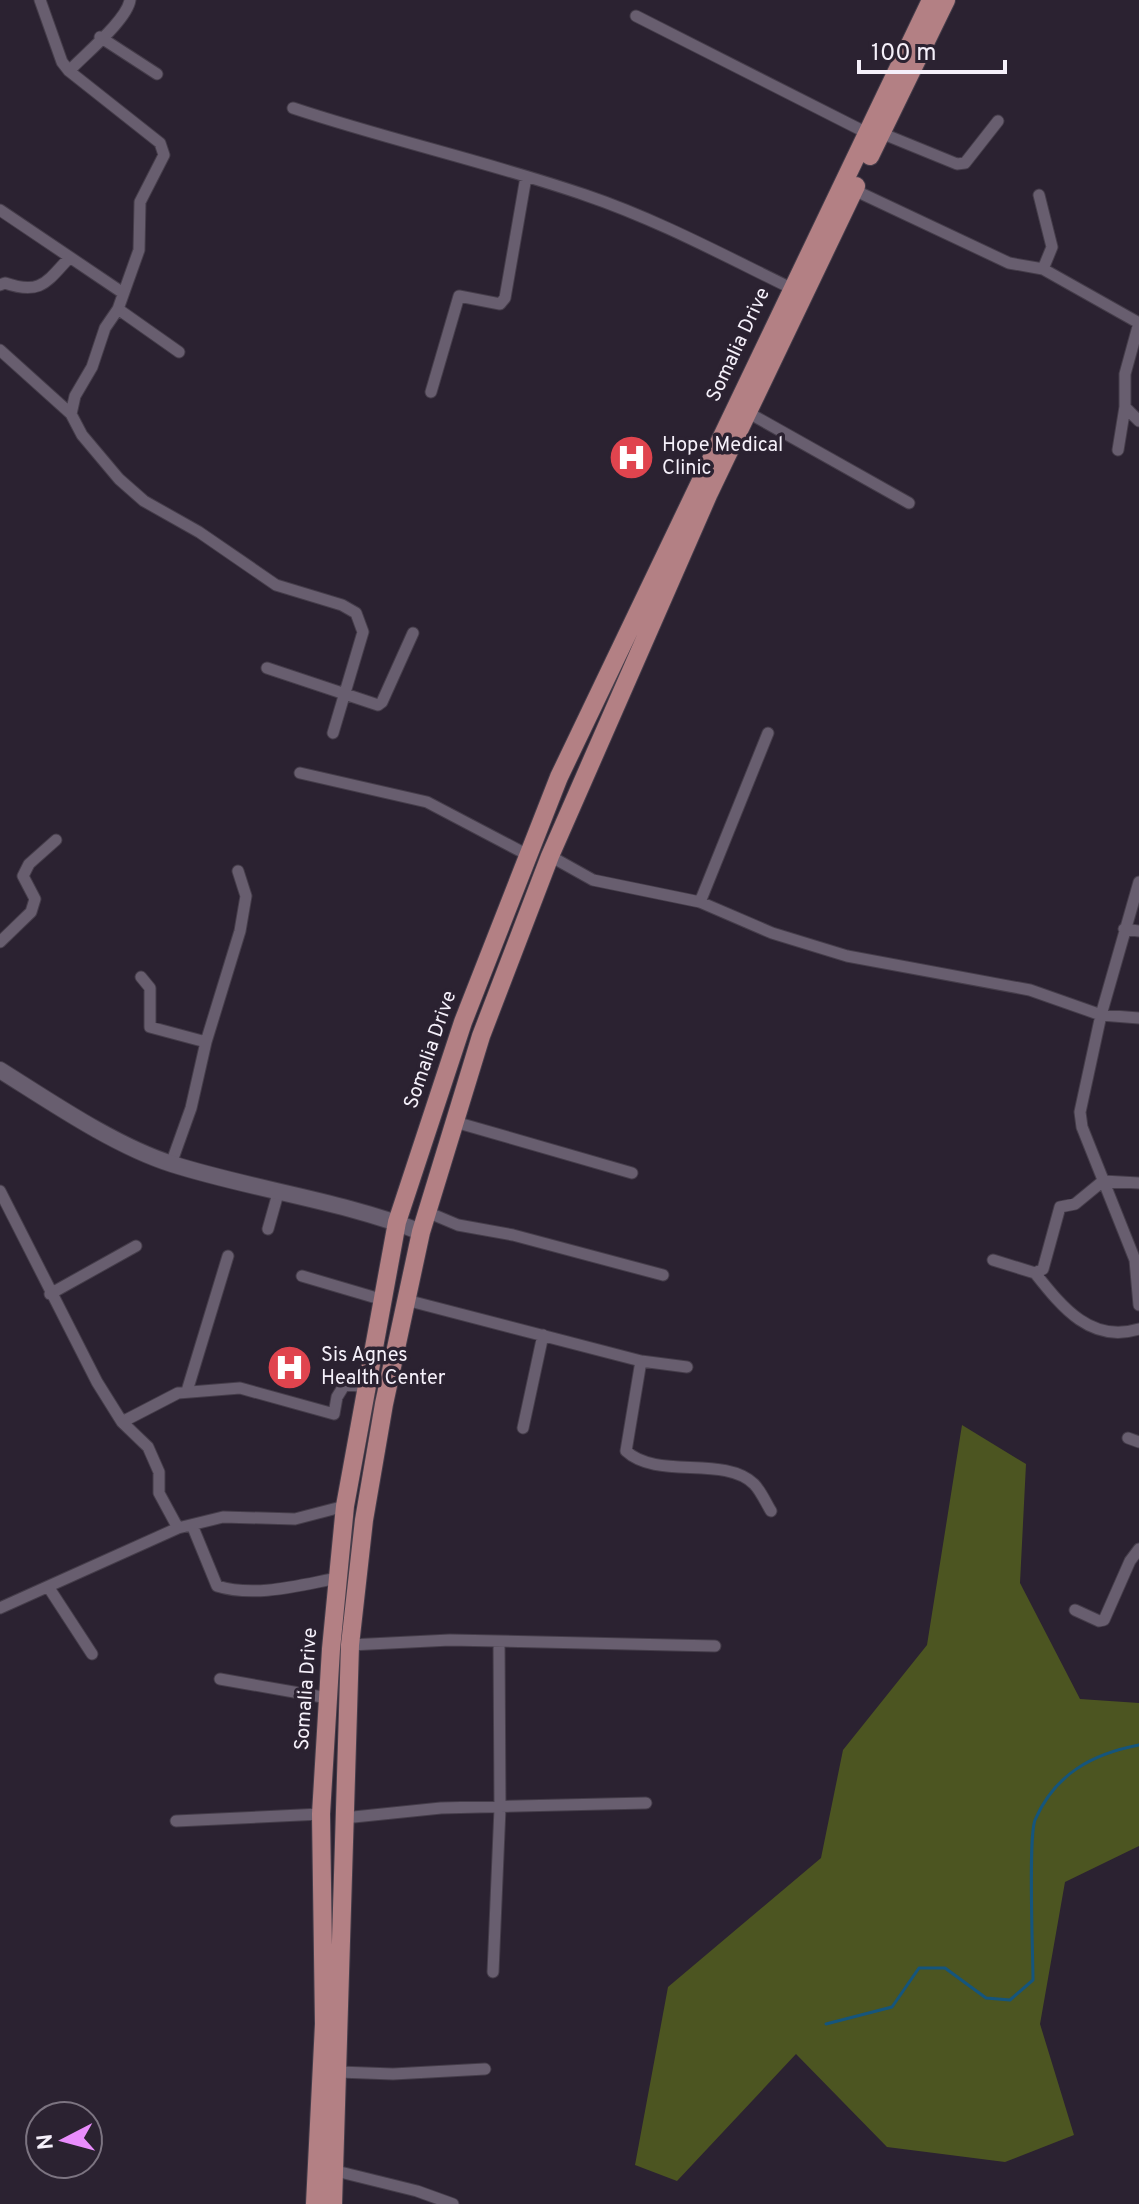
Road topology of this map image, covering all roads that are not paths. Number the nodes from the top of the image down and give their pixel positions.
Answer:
1 (40, 0) edge
2 (130, 0) edge
3 (931, 0) edge
4 (946, 0) edge
5 (636, 16) dead end
6 (100, 37) junction
7 (69, 71) junction
8 (157, 74) dead end
9 (293, 108) dead end
10 (998, 121) dead end
11 (874, 133) junction
12 (526, 177) junction
13 (854, 190) junction
14 (1039, 195) dead end
15 (0, 210) edge
16 (69, 258) junction
17 (1043, 269) junction
18 (0, 285) edge
19 (791, 288) junction
20 (123, 293) junction
21 (118, 309) junction
22 (1139, 323) edge
23 (0, 350) edge
24 (179, 352) dead end
25 (431, 392) dead end
26 (1125, 407) junction
27 (747, 412) junction
28 (71, 414) junction
29 (1139, 421) edge
30 (1118, 450) dead end
31 (909, 503) dead end
32 (413, 633) dead end
33 (267, 668) dead end
34 (345, 694) junction
35 (333, 733) dead end
36 (768, 733) dead end
37 (300, 773) dead end
38 (56, 840) dead end
39 (526, 854) junction
40 (550, 856) junction
41 (238, 871) dead end
42 (1139, 882) edge
43 (700, 902) junction
44 (1124, 929) junction
45 (1139, 931) edge
46 (0, 942) edge
47 (141, 977) dead end
48 (1101, 1015) junction
49 (1139, 1018) edge
50 (206, 1042) junction
51 (0, 1070) edge
52 (455, 1122) junction
53 (171, 1164) junction
54 (632, 1173) dead end
55 (1103, 1181) junction
56 (1139, 1183) edge
57 (279, 1190) junction
58 (0, 1191) edge
59 (427, 1212) junction
60 (397, 1222) junction
61 (268, 1229) dead end
62 (421, 1232) junction
63 (136, 1246) dead end
64 (228, 1256) dead end
65 (993, 1260) dead end
66 (1035, 1273) junction
67 (663, 1275) dead end
68 (302, 1276) dead end
69 (50, 1294) junction
70 (380, 1299) junction
71 (406, 1300) junction
72 (1139, 1305) edge
73 (1139, 1329) edge
74 (543, 1335) junction
75 (641, 1361) junction
76 (687, 1367) dead end
77 (365, 1387) junction
78 (187, 1391) junction
79 (122, 1422) junction
80 (523, 1428) dead end
81 (345, 1506) junction
82 (771, 1511) dead end
83 (192, 1525) junction
84 (178, 1528) junction
85 (1139, 1549) edge
86 (338, 1578) junction
87 (49, 1588) junction
88 (0, 1608) edge
89 (1075, 1610) dead end
90 (499, 1642) junction
91 (350, 1645) junction
92 (715, 1646) dead end
93 (92, 1654) dead end
94 (220, 1679) dead end
95 (328, 1698) junction
96 (646, 1803) dead end
97 (500, 1808) junction
98 (321, 1814) junction
99 (344, 1818) junction
100 (176, 1821) dead end
101 (493, 1972) dead end
102 (485, 2069) dead end
103 (339, 2072) junction
104 (332, 2170) junction
105 (315, 2204) edge
106 (333, 2204) edge
107 (453, 2204) edge

1 - 7 street
2 - 6 street
3 - 11 main road, Somalia Drive
4 - 11 main road, Somalia Drive
5 - 11 street
6 - 7 street
6 - 8 street
7 - 20 street
9 - 12 street
10 - 11 street
11 - 13 main road, Somalia Drive
11 - 19 main road, Somalia Drive
12 - 19 street
12 - 25 street
13 - 17 street
13 - 27 main road, Somalia Drive
14 - 17 street
15 - 16 street
16 - 18 street
16 - 20 street
17 - 22 street
19 - 39 main road, Somalia Drive
20 - 21 street
21 - 24 street
21 - 28 street
22 - 26 street
23 - 28 street
26 - 29 street
26 - 30 street
27 - 31 street
27 - 40 main road, Somalia Drive
28 - 34 street
32 - 34 street
33 - 34 street
34 - 35 street
36 - 43 street
37 - 39 street
38 - 46 street
39 - 60 main road, Somalia Drive
40 - 43 street
40 - 52 main road, Somalia Drive
41 - 50 street
42 - 44 street
43 - 48 street
44 - 45 street
44 - 48 street
47 - 50 street
48 - 49 street
48 - 55 street
50 - 53 street
51 - 53 street
52 - 54 street
52 - 59 main road, Somalia Drive
53 - 57 street
55 - 56 street
55 - 66 street
55 - 72 street
57 - 60 street
57 - 61 street
58 - 69 street
59 - 62 main road, Somalia Drive
59 - 67 street
60 - 62 street
60 - 70 main road, Somalia Drive
62 - 71 main road, Somalia Drive
63 - 69 street
64 - 78 street
65 - 66 street
66 - 73 street
68 - 70 street
69 - 79 street
70 - 77 main road, Somalia Drive
71 - 74 street
71 - 91 main road, Somalia Drive
74 - 75 street
74 - 80 street
75 - 76 street
75 - 82 street
77 - 78 street
77 - 81 main road, Somalia Drive
78 - 79 street
79 - 84 street
81 - 83 street
81 - 86 main road, Somalia Drive
83 - 84 street
83 - 86 street
84 - 87 street
85 - 89 street
86 - 95 main road, Somalia Drive
87 - 88 street
87 - 93 street
90 - 91 street
90 - 92 street
90 - 97 street
91 - 99 main road, Somalia Drive
94 - 95 street
95 - 98 main road, Somalia Drive
96 - 97 street
97 - 99 street
97 - 101 street
98 - 100 street
98 - 105 main road, Somalia Drive
99 - 103 main road, Somalia Drive
102 - 103 street
103 - 104 main road, Somalia Drive
104 - 106 main road, Somalia Drive
104 - 107 street

